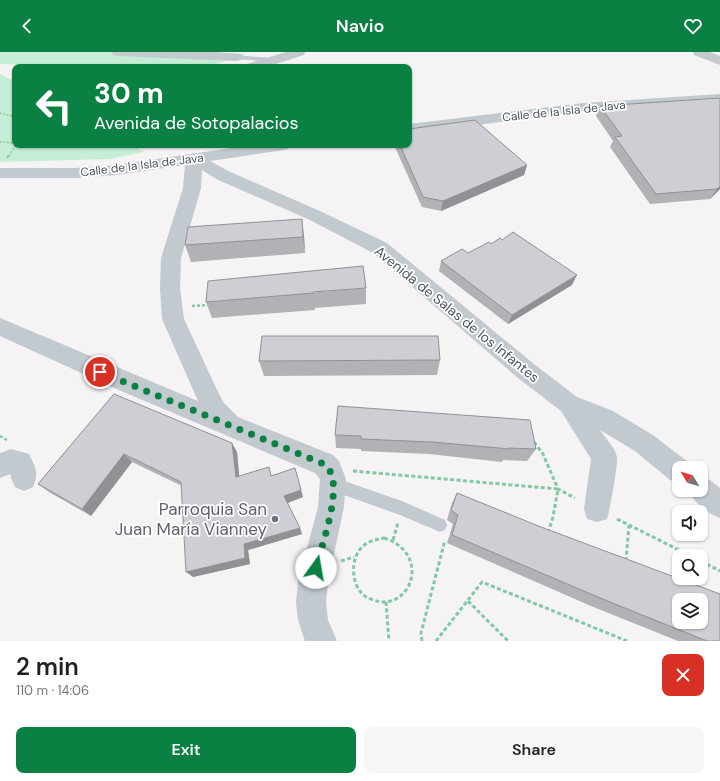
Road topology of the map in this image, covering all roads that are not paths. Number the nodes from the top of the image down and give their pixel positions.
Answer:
1 (118, 52) edge
2 (299, 52) edge
3 (699, 52) edge
4 (236, 58) joint
5 (274, 60) junction
6 (720, 61) edge
7 (261, 64) edge
8 (720, 98) edge
9 (412, 129) edge
10 (265, 148) edge
11 (194, 159) junction
12 (3, 166) edge
13 (0, 327) edge
14 (569, 404) junction
15 (229, 425) junction
16 (672, 465) edge
17 (0, 466) edge
18 (335, 474) junction
19 (24, 478) dead end
20 (708, 495) edge
21 (720, 505) edge
22 (597, 509) dead end
23 (440, 524) road end
24 (321, 641) edge

1 - 4 street
2 - 5 street
3 - 6 street
4 - 5 lane
5 - 7 street
8 - 9 street, Calle de la Isla de Java
10 - 11 street, Calle de la Isla de Java
11 - 12 street, Calle de la Isla de Java
11 - 14 street, Avenida de Salas de los Infantes
11 - 15 street
13 - 15 street
14 - 16 street
14 - 22 street, Avenida de Salas de los Infantes
15 - 18 street
17 - 19 street
18 - 23 lane
18 - 24 street
20 - 21 street

